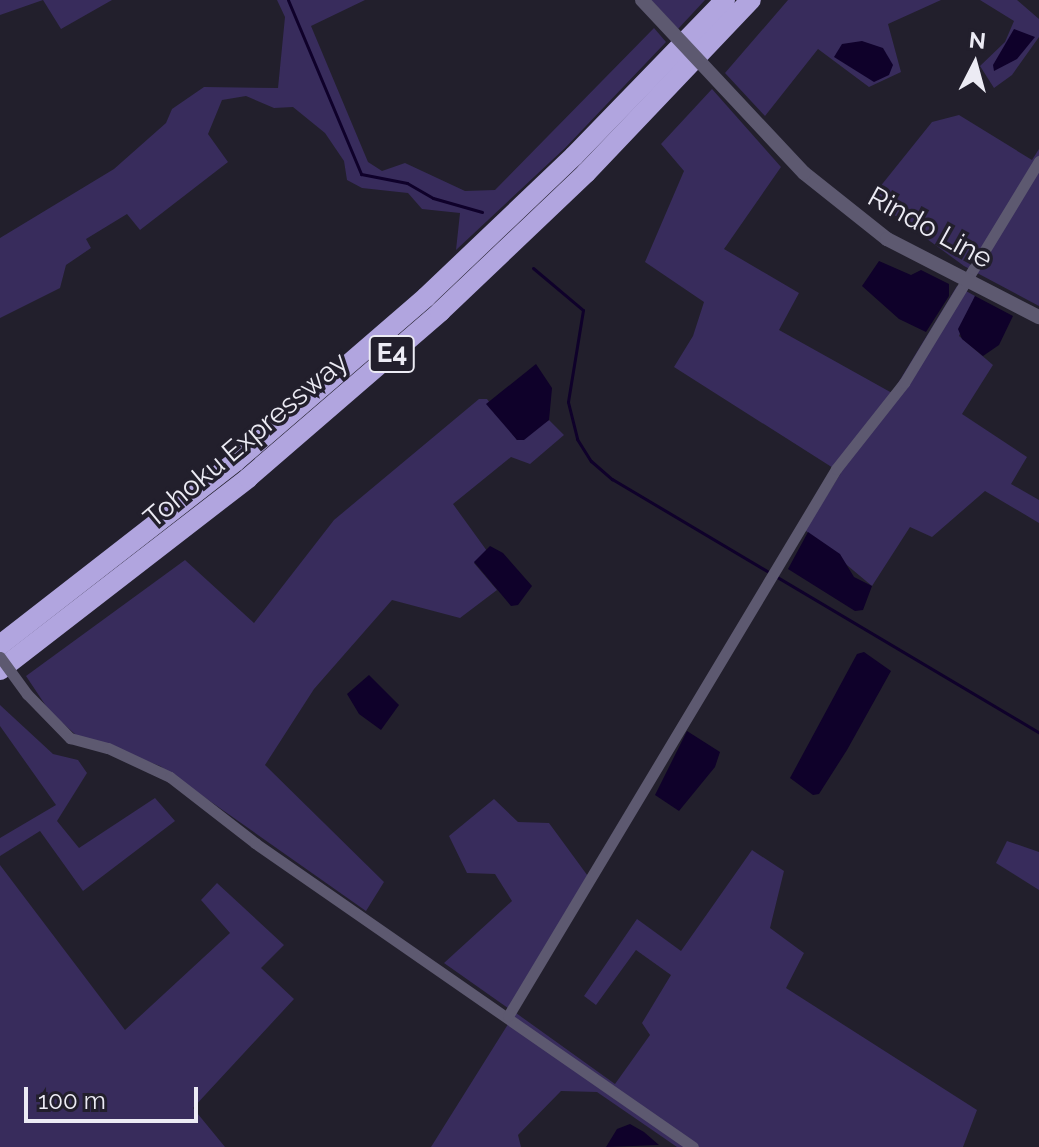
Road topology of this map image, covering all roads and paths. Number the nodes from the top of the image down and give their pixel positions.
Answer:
1 (642, 0) edge
2 (725, 0) edge
3 (751, 0) edge
4 (1039, 161) edge
5 (968, 280) junction
6 (1039, 317) edge
7 (0, 645) edge
8 (0, 657) edge
9 (0, 670) edge
10 (508, 1016) junction
11 (693, 1147) edge

1 - 5 street, Rindo Line, bridge
2 - 7 highway, Tohoku Expressway / E4
3 - 9 highway, Tohoku Expressway / E4
4 - 5 street
5 - 6 street, Rindo Line
5 - 10 street
8 - 10 street, bridge
10 - 11 street

